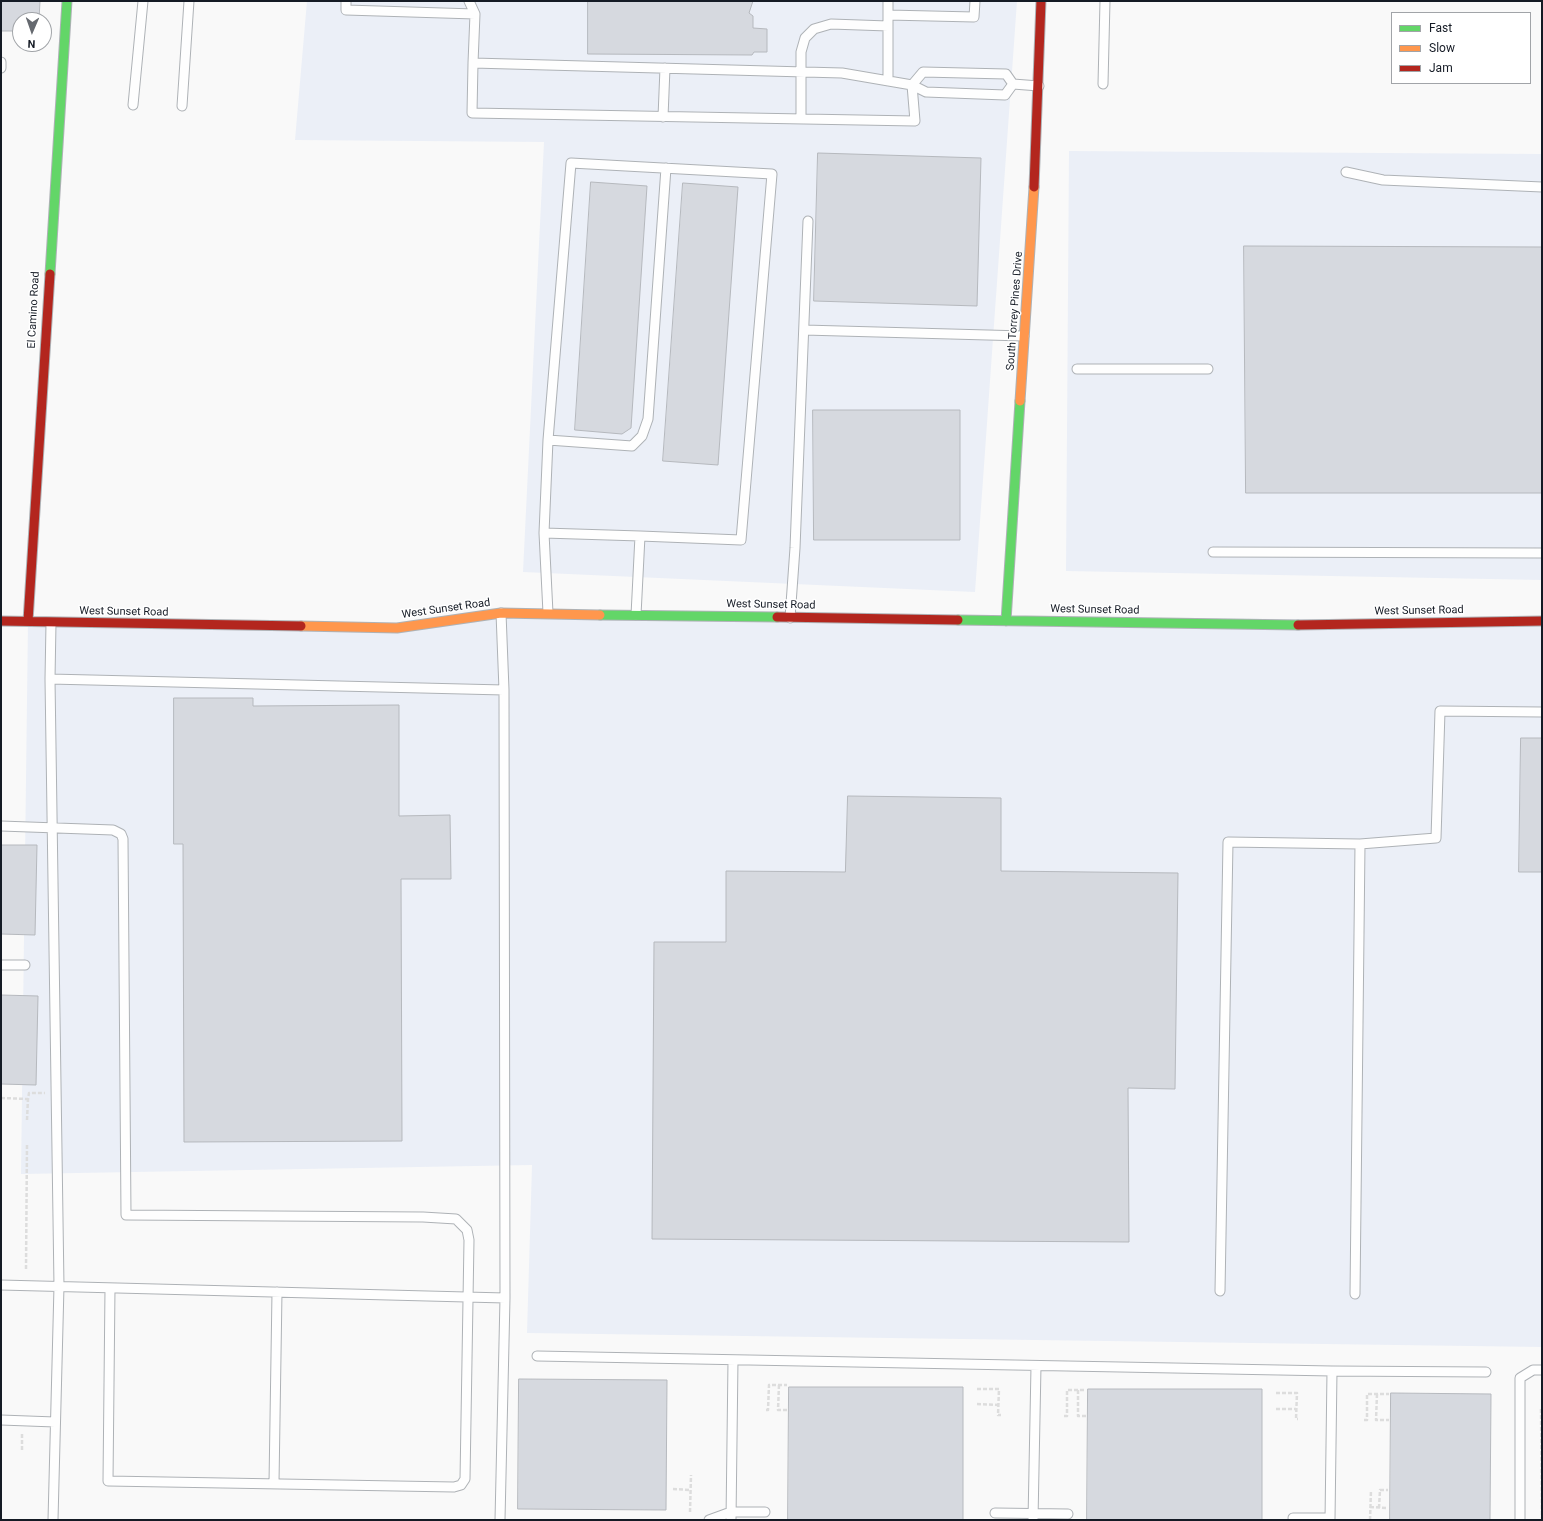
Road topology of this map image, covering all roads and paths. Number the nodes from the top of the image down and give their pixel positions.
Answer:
1 (66, 1) edge
2 (143, 1) edge
3 (189, 1) edge
4 (346, 1) edge
5 (470, 1) edge
6 (888, 1) edge
7 (975, 1) edge
8 (1041, 1) edge
9 (1105, 1) edge
10 (475, 14) junction
11 (888, 15) junction
12 (888, 26) junction
13 (1, 62) edge
14 (473, 63) junction
15 (1, 68) edge
16 (665, 68) junction
17 (802, 71) junction
18 (888, 81) junction
19 (1012, 84) junction
20 (1103, 84) dead end
21 (912, 85) junction
22 (1039, 86) junction
23 (133, 106) dead end
24 (182, 106) dead end
25 (663, 117) junction
26 (801, 119) junction
27 (666, 168) junction
28 (1346, 172) dead end
29 (1542, 187) edge
30 (808, 221) dead end
31 (804, 330) junction
32 (1026, 336) junction
33 (1077, 369) dead end
34 (1208, 369) dead end
35 (548, 440) junction
36 (544, 533) junction
37 (640, 536) junction
38 (1213, 552) dead end
39 (1542, 554) edge
40 (501, 613) junction
41 (548, 613) junction
42 (636, 615) junction
43 (790, 618) junction
44 (1, 621) edge
45 (28, 621) junction
46 (1006, 621) junction
47 (1542, 621) edge
48 (52, 623) junction
49 (50, 679) junction
50 (504, 690) junction
51 (1542, 712) edge
52 (1, 826) edge
53 (53, 827) junction
54 (1360, 844) junction
55 (1, 965) edge
56 (25, 965) dead end
57 (48, 1093) dead end
58 (1, 1098) edge
59 (28, 1098) junction
60 (27, 1120) dead end
61 (28, 1144) dead end
62 (26, 1269) dead end
63 (1, 1285) edge
64 (59, 1286) junction
65 (110, 1288) junction
66 (1220, 1291) dead end
67 (277, 1292) junction
68 (1355, 1294) dead end
69 (468, 1296) junction
70 (505, 1298) junction
71 (537, 1356) dead end
72 (733, 1360) junction
73 (1036, 1366) junction
74 (1542, 1370) edge
75 (1332, 1371) junction
76 (1486, 1372) dead end
77 (779, 1385) junction
78 (787, 1385) dead end
79 (977, 1388) dead end
80 (1078, 1390) junction
81 (1086, 1390) dead end
82 (1276, 1393) dead end
83 (1377, 1394) junction
84 (1389, 1394) dead end
85 (977, 1404) dead end
86 (998, 1405) junction
87 (1276, 1409) dead end
88 (1296, 1409) junction
89 (1541, 1409) edge
90 (766, 1410) dead end
91 (787, 1410) dead end
92 (1001, 1415) dead end
93 (1064, 1416) dead end
94 (1086, 1416) dead end
95 (1298, 1419) dead end
96 (1, 1420) edge
97 (1364, 1420) dead end
98 (1389, 1420) dead end
99 (22, 1421) junction
100 (55, 1422) junction
101 (22, 1450) dead end
102 (691, 1475) dead end
103 (274, 1483) junction
104 (673, 1489) dead end
105 (691, 1490) junction
106 (1370, 1490) dead end
107 (1388, 1490) dead end
108 (1370, 1507) junction
109 (1379, 1508) junction
110 (1387, 1508) dead end
111 (690, 1512) dead end
112 (764, 1512) dead end
113 (995, 1513) dead end
114 (1068, 1514) dead end
115 (731, 1516) edge
116 (1033, 1517) edge
117 (1294, 1518) dead end
118 (1542, 1518) edge
119 (1330, 1519) edge
120 (53, 1520) edge
121 (500, 1520) edge
122 (709, 1520) edge
123 (1370, 1520) edge
124 (1520, 1520) edge

1 - 45 main road, El Camino Road
2 - 23 lane
3 - 24 lane
4 - 10 lane
5 - 10 lane
6 - 11 lane
7 - 11 lane
8 - 22 main road, South Torrey Pines Drive
9 - 20 lane
10 - 14 lane
11 - 12 lane
12 - 17 lane
12 - 18 lane
13 - 15 lane
14 - 16 lane
14 - 25 lane
16 - 17 lane
16 - 25 lane
17 - 18 lane
17 - 26 lane
18 - 21 lane
19 - 21 lane
19 - 21 lane
19 - 22 lane
21 - 26 lane
22 - 32 main road, South Torrey Pines Drive
25 - 26 lane
27 - 35 lane
27 - 35 lane
27 - 37 lane
28 - 29 lane
30 - 31 lane
31 - 32 lane
31 - 43 lane
32 - 46 main road, South Torrey Pines Drive
33 - 34 lane
35 - 36 lane
36 - 37 lane
36 - 41 lane
37 - 42 lane
38 - 39 lane
40 - 41 main road, West Sunset Road
40 - 48 main road, West Sunset Road
40 - 50 lane
41 - 42 main road, West Sunset Road
42 - 43 main road, West Sunset Road
43 - 46 main road, West Sunset Road
44 - 45 main road, West Sunset Road
45 - 48 main road, West Sunset Road
46 - 47 main road, West Sunset Road
48 - 49 lane
49 - 50 lane
49 - 53 lane
50 - 70 lane
51 - 54 lane
52 - 53 lane
53 - 64 lane
53 - 69 lane
54 - 66 lane
54 - 68 lane
55 - 56 lane
57 - 59 path
58 - 59 path
59 - 60 path
61 - 62 path
63 - 64 lane
64 - 65 lane
64 - 100 lane
65 - 67 lane
65 - 103 lane
67 - 69 lane
67 - 103 lane
69 - 70 lane
69 - 103 lane
70 - 121 lane
71 - 72 lane
72 - 73 lane
72 - 115 lane
73 - 75 lane
73 - 116 lane
74 - 124 lane
75 - 76 lane
75 - 119 lane
77 - 78 path
77 - 90 path
77 - 91 path
79 - 86 path
80 - 81 path
80 - 93 path
80 - 94 path
82 - 88 path
83 - 84 path
83 - 97 path
83 - 98 path
85 - 86 path
86 - 92 path
87 - 88 path
88 - 95 path
89 - 118 path
96 - 99 lane
99 - 100 lane
99 - 101 path
100 - 120 lane
102 - 105 path
104 - 105 path
105 - 111 path
106 - 108 path
107 - 109 path
108 - 109 path
108 - 123 path
109 - 110 path
112 - 115 lane
113 - 116 lane
114 - 116 lane
115 - 122 lane
117 - 119 lane

